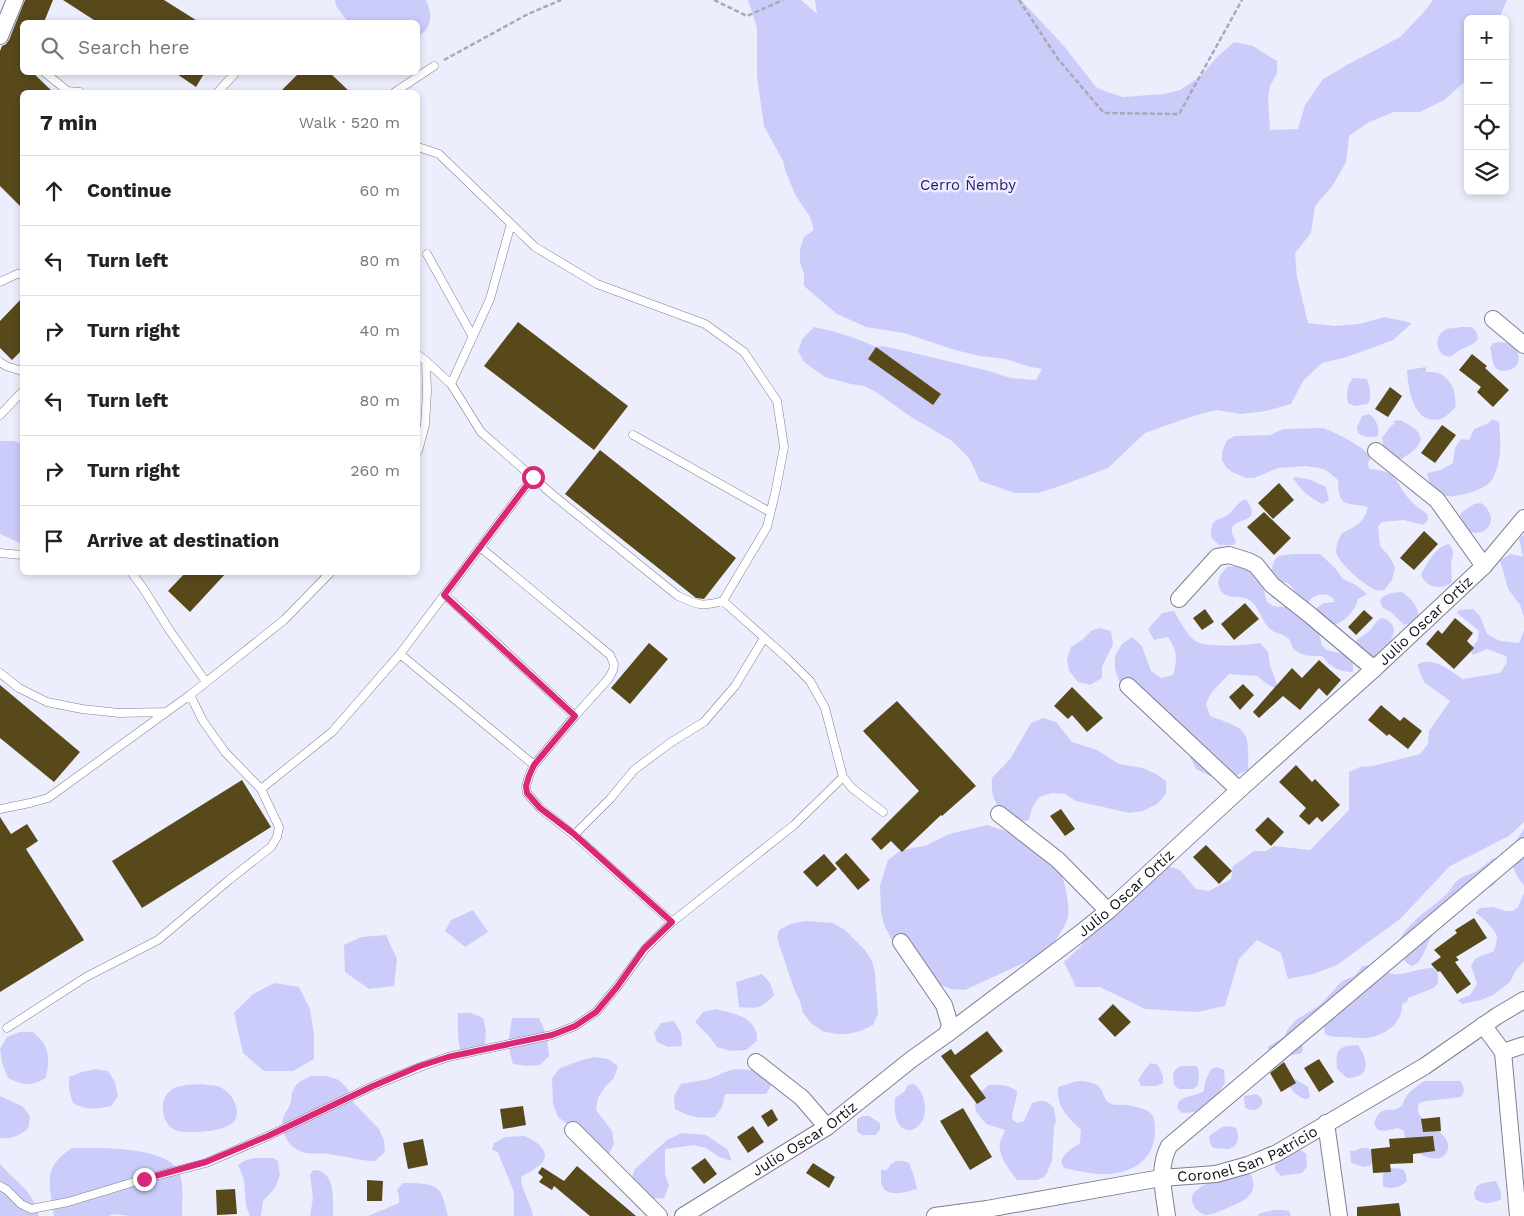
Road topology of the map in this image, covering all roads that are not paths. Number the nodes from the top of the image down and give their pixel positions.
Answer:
1 (9, 5) edge
2 (0, 36) edge
3 (434, 66) road end
4 (48, 75) edge
5 (233, 75) edge
6 (66, 90) edge
7 (220, 90) edge
8 (398, 90) edge
9 (420, 148) edge
10 (511, 224) junction
11 (427, 254) dead end
12 (20, 274) edge
13 (0, 282) edge
14 (1493, 318) dead end
15 (473, 337) junction
16 (1524, 345) edge
17 (420, 356) edge
18 (426, 361) junction
19 (0, 362) edge
20 (20, 370) edge
21 (451, 384) junction
22 (20, 394) edge
23 (0, 415) edge
24 (633, 435) dead end
25 (420, 443) edge
26 (1376, 451) dead end
27 (533, 477) junction
28 (770, 512) junction
29 (1524, 518) edge
30 (480, 547) junction
31 (0, 553) edge
32 (20, 555) edge
33 (1484, 566) junction
34 (133, 575) edge
35 (325, 575) edge
36 (444, 595) junction
37 (1179, 599) dead end
38 (722, 601) junction
39 (764, 638) junction
40 (400, 654) junction
41 (1374, 669) junction
42 (0, 674) edge
43 (206, 682) junction
44 (1128, 686) dead end
45 (190, 695) junction
46 (167, 712) junction
47 (575, 716) junction
48 (534, 765) junction
49 (843, 776) junction
50 (262, 789) junction
51 (1239, 790) junction
52 (0, 809) edge
53 (883, 812) dead end
54 (999, 814) dead end
55 (574, 834) junction
56 (1524, 846) edge
57 (1108, 911) junction
58 (672, 922) junction
59 (901, 942) dead end
60 (1524, 1000) edge
61 (1483, 1025) junction
62 (7, 1028) dead end
63 (947, 1034) junction
64 (1524, 1045) edge
65 (1503, 1052) junction
66 (756, 1062) dead end
67 (1326, 1124) junction
68 (827, 1127) junction
69 (573, 1130) dead end
70 (1162, 1178) junction
71 (0, 1186) edge
72 (987, 1212) edge
73 (659, 1216) edge
74 (683, 1216) edge
75 (936, 1216) edge
76 (1167, 1216) edge
77 (1340, 1216) edge
78 (1518, 1216) edge

1 - 2 street
3 - 8 lane
4 - 6 lane
5 - 7 lane
9 - 10 lane
10 - 15 lane
10 - 28 lane
11 - 15 lane
12 - 13 lane
14 - 16 street
15 - 21 lane
17 - 18 lane
18 - 21 lane
18 - 25 lane
19 - 20 lane
21 - 27 lane
22 - 23 lane
24 - 28 lane
26 - 33 street
27 - 30 lane
27 - 38 lane
28 - 38 lane
29 - 33 street, Julio Oscar Ortíz
30 - 36 lane
30 - 47 lane
31 - 32 lane
33 - 41 street, Julio Oscar Ortíz
34 - 43 lane
35 - 43 lane
36 - 40 lane
36 - 47 lane
37 - 41 street
38 - 39 lane
39 - 49 lane
39 - 55 lane
40 - 48 lane
40 - 50 lane
41 - 51 street, Julio Oscar Ortíz
42 - 46 lane
43 - 45 lane
44 - 51 street
45 - 46 lane
45 - 50 lane
46 - 52 lane
47 - 48 lane
48 - 55 lane
49 - 53 lane
49 - 58 lane
50 - 62 lane
51 - 57 street, Julio Oscar Ortíz
54 - 57 street
55 - 58 lane
56 - 70 street
57 - 63 street, Julio Oscar Ortíz
58 - 71 lane
59 - 63 street
60 - 61 street, Coronel San Patricio
61 - 65 street
61 - 67 street, Coronel San Patricio
63 - 68 street, Julio Oscar Ortíz
64 - 65 street
65 - 78 street
66 - 68 street
67 - 70 street, Coronel San Patricio
67 - 77 street
68 - 74 street, Julio Oscar Ortíz
69 - 73 street
70 - 72 street, Coronel San Patricio
70 - 76 street
72 - 75 street, Coronel San Patricio

